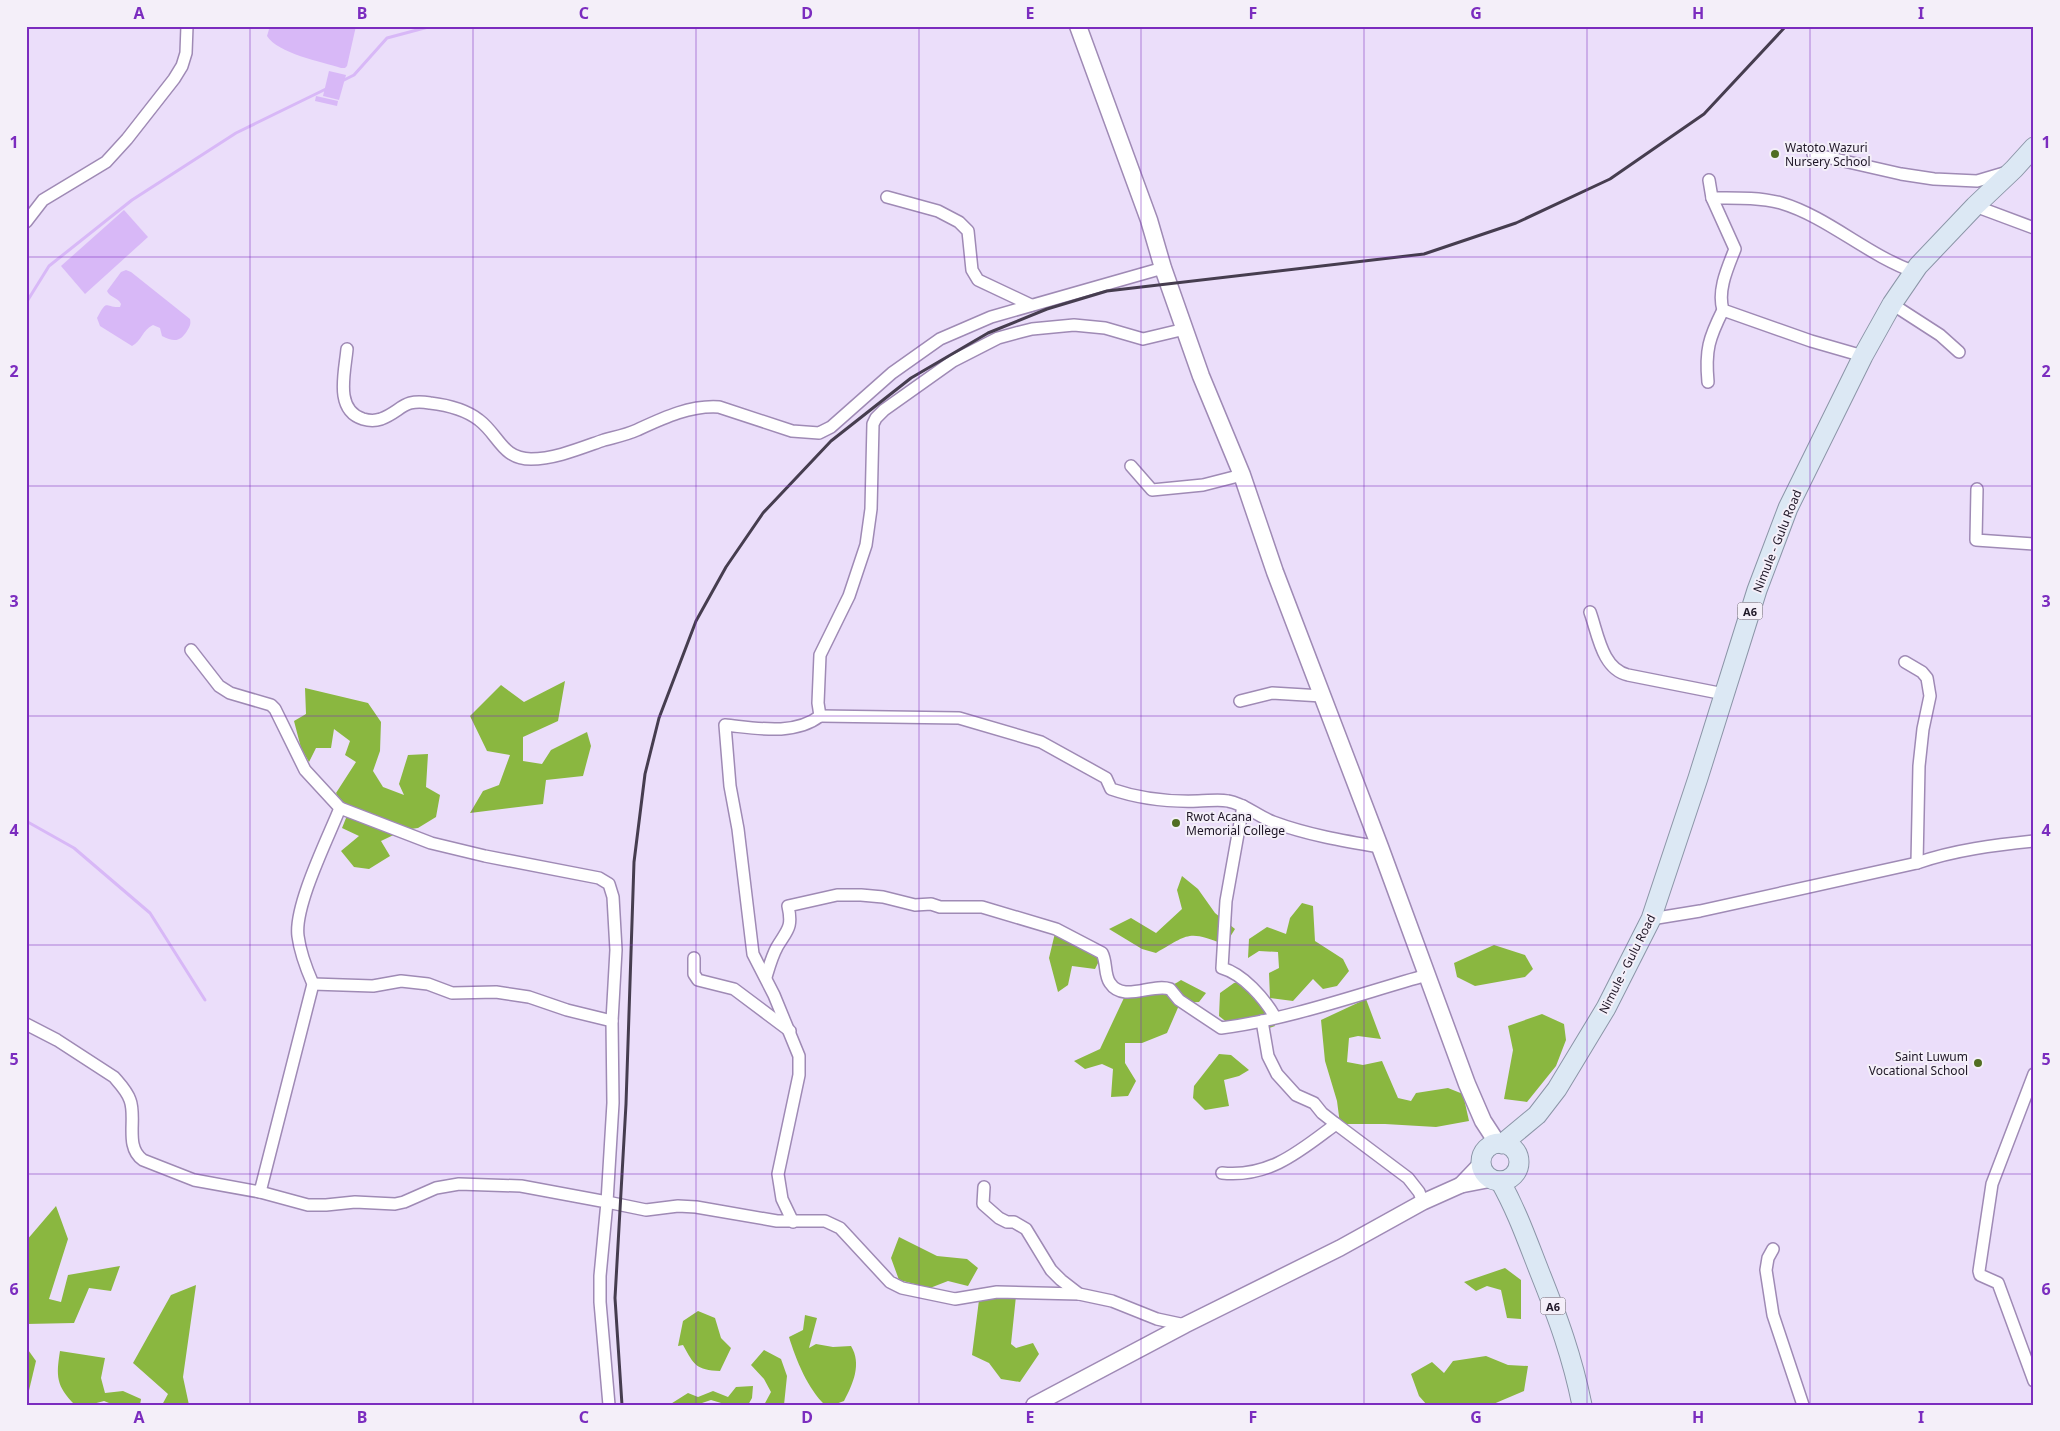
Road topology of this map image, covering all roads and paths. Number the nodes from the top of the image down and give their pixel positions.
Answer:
1 (186, 26) edge
2 (1078, 26) edge
3 (2034, 147) edge
4 (1813, 154) dead end
5 (2014, 169) junction
6 (1709, 180) dead end
7 (887, 196) dead end
8 (1712, 198) junction
9 (1975, 206) junction
10 (26, 222) edge
11 (2034, 228) edge
12 (1163, 268) junction
13 (1915, 272) junction
14 (1892, 304) junction
15 (1031, 305) junction
16 (1723, 310) junction
17 (1185, 329) junction
18 (347, 349) dead end
19 (1959, 352) dead end
20 (1863, 356) junction
21 (1708, 382) dead end
22 (1131, 466) dead end
23 (1242, 475) junction
24 (1976, 489) dead end
25 (2034, 544) edge
26 (1590, 612) dead end
27 (191, 650) dead end
28 (1905, 662) dead end
29 (1724, 694) junction
30 (1322, 696) junction
31 (1240, 701) dead end
32 (820, 716) junction
33 (1243, 806) junction
34 (340, 808) junction
35 (2034, 841) edge
36 (1380, 847) junction
37 (1917, 863) junction
38 (1651, 918) junction
39 (694, 958) dead end
40 (1427, 975) junction
41 (766, 977) junction
42 (313, 984) junction
43 (1275, 1017) junction
44 (612, 1021) junction
45 (1262, 1021) junction
46 (26, 1024) edge
47 (790, 1031) junction
48 (2034, 1074) edge
49 (1537, 1114) junction
50 (1336, 1124) junction
51 (1496, 1162) junction
52 (1222, 1173) dead end
53 (984, 1187) dead end
54 (260, 1192) junction
55 (607, 1202) junction
56 (1423, 1202) junction
57 (793, 1222) junction
58 (1773, 1249) dead end
59 (1079, 1294) junction
60 (1185, 1325) junction
61 (2034, 1381) edge
62 (609, 1405) edge
63 (1034, 1405) edge
64 (1582, 1405) edge
65 (1803, 1405) edge

1 - 10 street
2 - 12 main road
3 - 5 main road, Nimule - Gulu Road / A6
4 - 5 street
5 - 9 main road, Nimule - Gulu Road / A6
6 - 8 street
7 - 15 street
8 - 13 street
8 - 16 street
9 - 11 street
9 - 13 main road, Nimule - Gulu Road / A6
12 - 15 street
12 - 17 main road
13 - 14 main road, Nimule - Gulu Road / A6
14 - 19 street
14 - 20 main road, Nimule - Gulu Road / A6
15 - 18 street
16 - 20 street
16 - 21 street
17 - 23 main road
17 - 32 street
20 - 29 main road, Nimule - Gulu Road / A6
22 - 23 street
23 - 30 main road
24 - 25 street
26 - 29 street
27 - 34 street
28 - 37 street
29 - 38 main road, Nimule - Gulu Road / A6
30 - 31 street
30 - 36 main road
32 - 33 street
32 - 41 street
33 - 36 street
33 - 43 street
34 - 42 street
34 - 44 street
35 - 37 street
36 - 40 main road
37 - 38 street
38 - 49 main road, Nimule - Gulu Road / A6
39 - 47 street
40 - 43 street
40 - 51 main road
41 - 45 street
41 - 47 street
42 - 44 street
42 - 54 street
43 - 45 street
44 - 55 street
45 - 50 street
46 - 54 street
47 - 57 street
48 - 61 street
49 - 51 main road, Nimule - Gulu Road / A6
49 - 51 main road, Nimule - Gulu Road / A6
50 - 52 street
50 - 56 street
51 - 56 street
51 - 64 main road, A6
53 - 59 street
54 - 55 street
55 - 57 street
55 - 62 street
56 - 60 street
57 - 59 street
58 - 65 street
59 - 60 street
60 - 63 street

